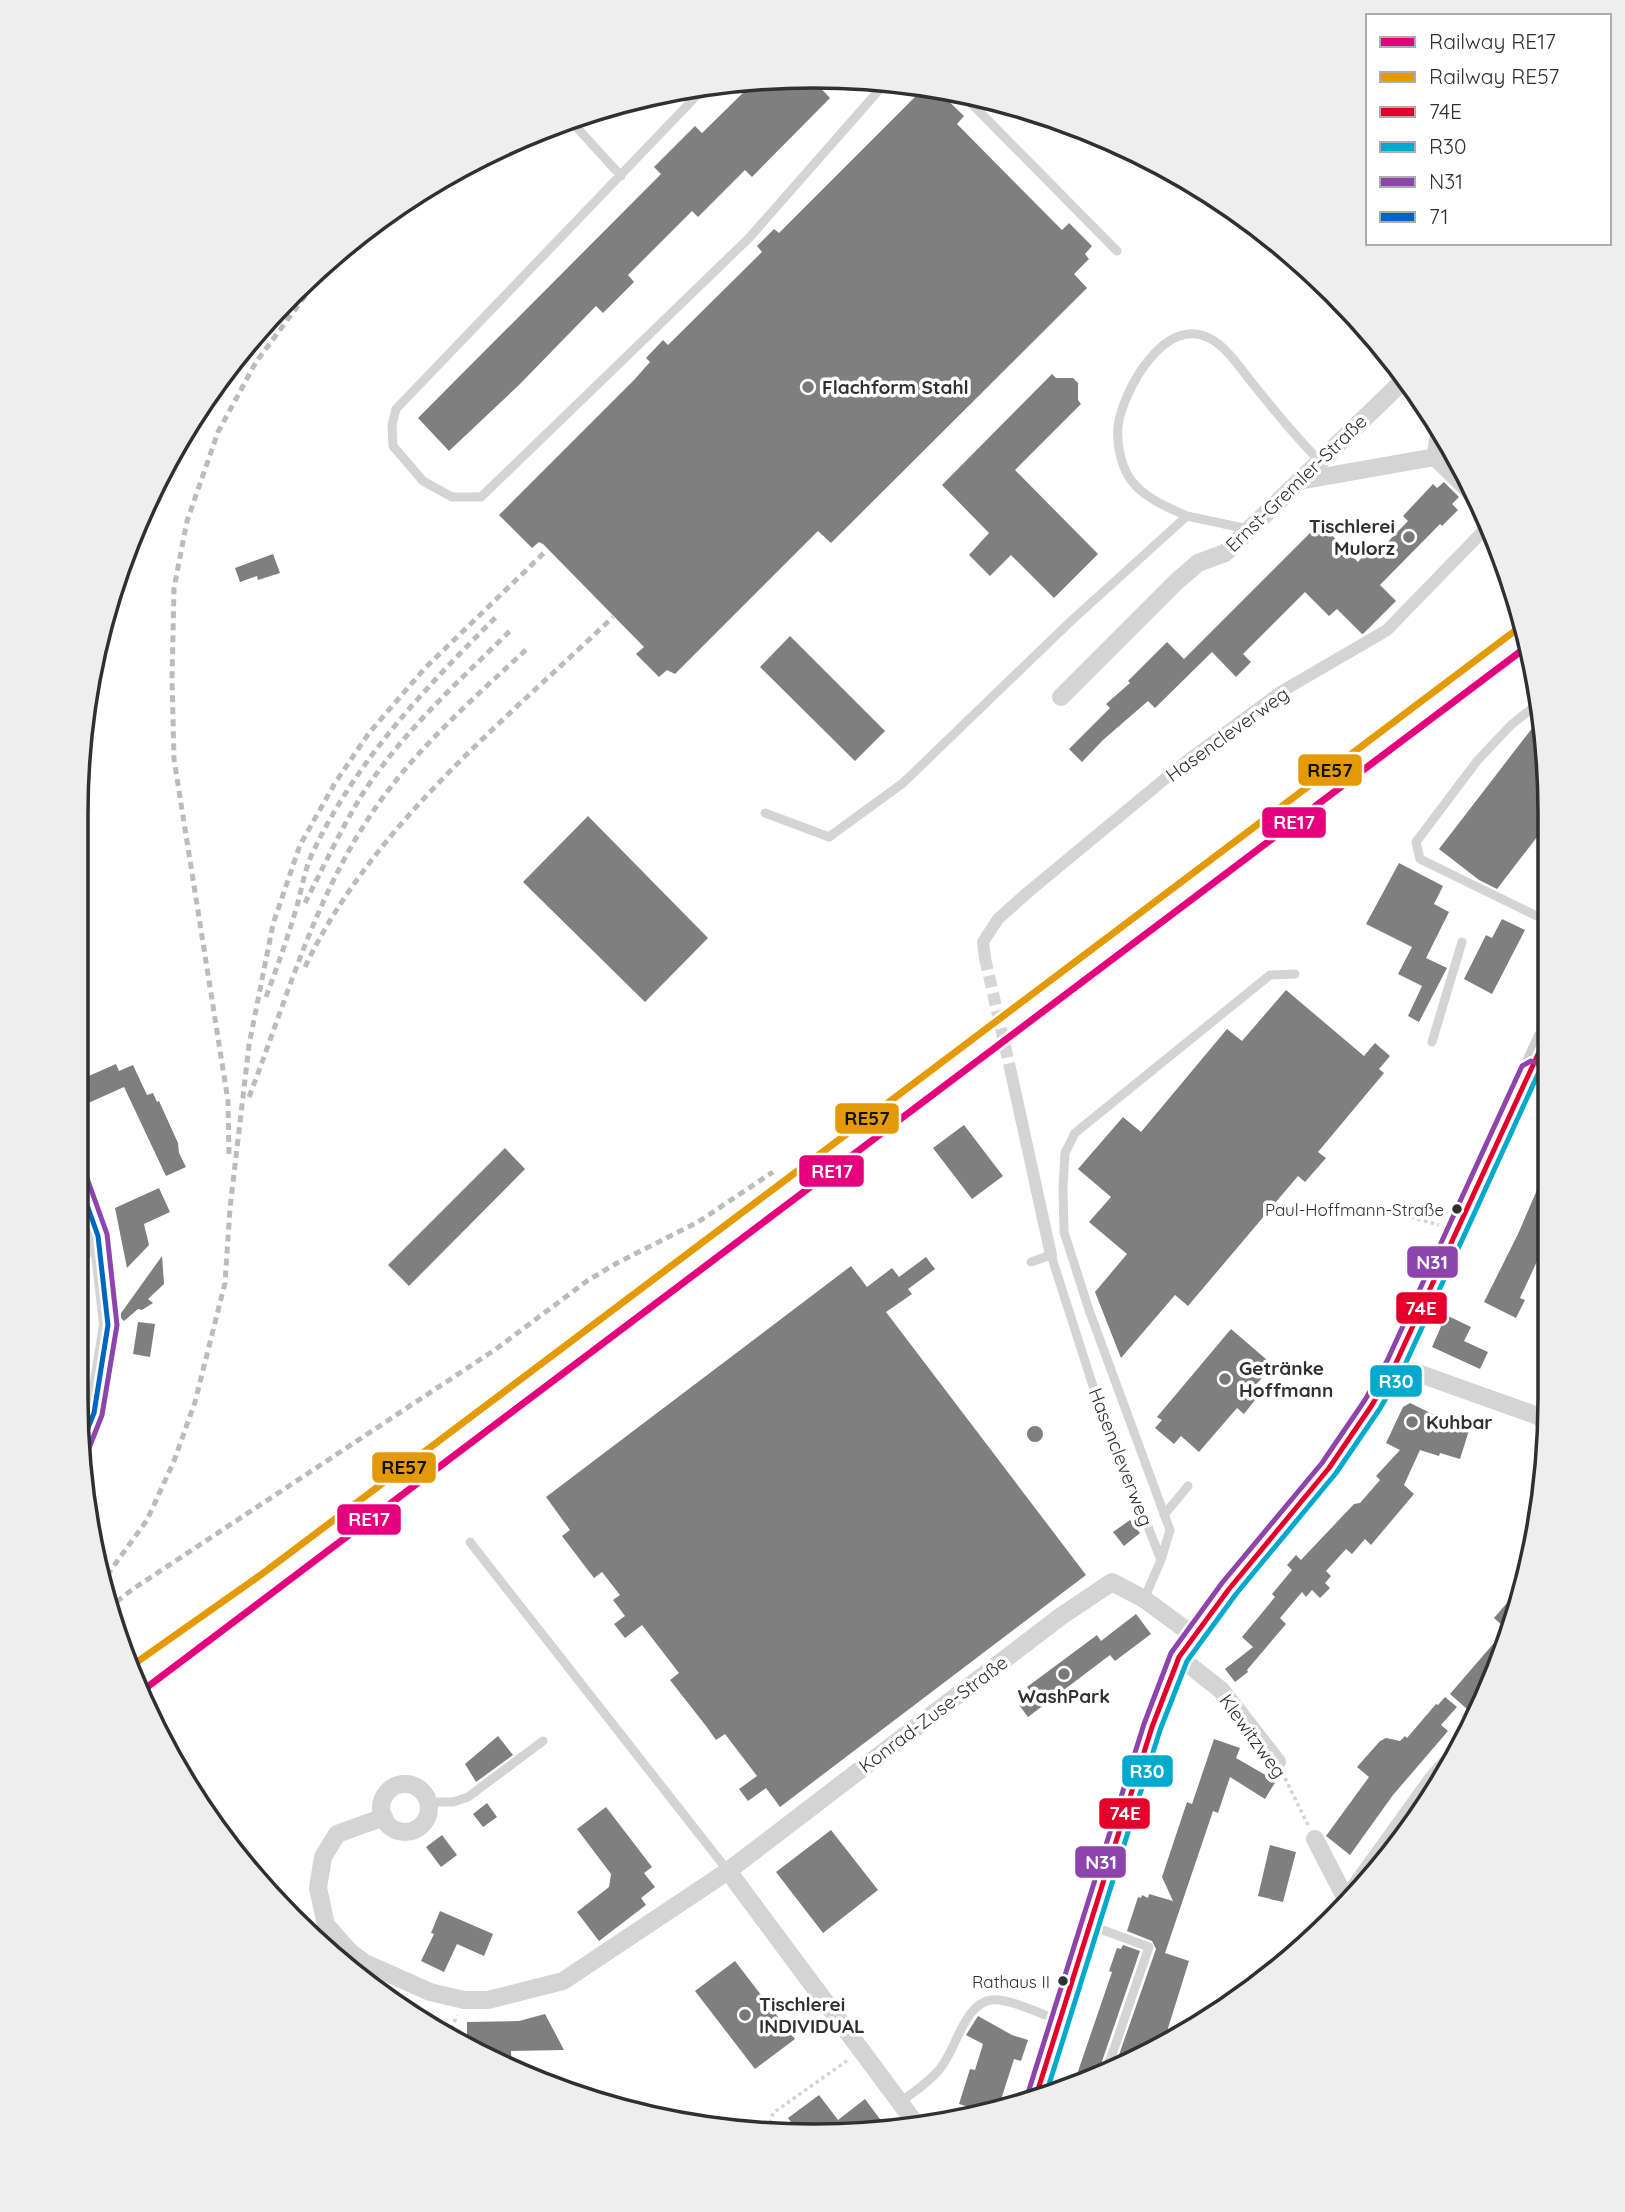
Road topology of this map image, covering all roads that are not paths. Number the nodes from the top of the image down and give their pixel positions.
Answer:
1 (878, 91) edge
2 (695, 97) edge
3 (974, 106) edge
4 (576, 127) edge
5 (621, 176) junction
6 (1117, 251) dead end
7 (1398, 386) edge
8 (1437, 445) edge
9 (1435, 457) junction
10 (1320, 461) junction
11 (1454, 475) edge
12 (1300, 481) junction
13 (1187, 516) junction
14 (1248, 529) junction
15 (1481, 533) edge
16 (1062, 696) dead end
17 (1530, 710) edge
18 (765, 813) dead end
19 (1538, 917) edge
20 (1462, 942) dead end
21 (985, 958) tunnel mouth
22 (1295, 974) dead end
23 (1432, 1042) dead end
24 (1538, 1074) edge
25 (1012, 1077) tunnel mouth
26 (88, 1207) edge
27 (98, 1236) junction
28 (88, 1246) edge
29 (1051, 1255) junction
30 (1031, 1262) dead end
31 (1395, 1364) junction
32 (1537, 1416) edge
33 (89, 1426) edge
34 (1188, 1486) dead end
35 (1164, 1515) junction
36 (470, 1542) dead end
37 (1161, 1560) junction
38 (1144, 1599) junction
39 (1193, 1635) junction
40 (1179, 1657) junction
41 (543, 1741) dead end
42 (1276, 1762) road end
43 (428, 1802) junction
44 (384, 1818) junction
45 (1315, 1839) road end
46 (728, 1871) junction
47 (1343, 1894) edge
48 (1090, 1925) junction
49 (1060, 2021) junction
50 (1110, 2060) edge
51 (1038, 2088) edge
52 (901, 2102) junction
53 (912, 2117) edge

1 - 5 lane
2 - 5 lane
3 - 6 lane
4 - 5 lane
7 - 10 street, Ernst-Gremler-Straße
8 - 9 street
9 - 11 street
9 - 12 street
10 - 12 street, Ernst-Gremler-Straße
10 - 13 lane
12 - 14 street, Ernst-Gremler-Straße
13 - 14 lane
13 - 18 lane
14 - 16 street, Ernst-Gremler-Straße
15 - 21 street, Hasencleverweg
17 - 19 lane
20 - 23 lane
22 - 35 lane
24 - 31 main road
25 - 29 street, Hasencleverweg
26 - 27 street
27 - 28 street
27 - 33 street
29 - 30 lane
29 - 37 lane, Hasencleverweg
31 - 32 street
31 - 39 main road
34 - 35 lane
35 - 37 lane
36 - 46 lane
37 - 38 lane
38 - 39 street
38 - 46 street, Konrad-Zuse-Straße
39 - 40 main road
40 - 42 street, Klewitzweg
40 - 48 main road
41 - 43 lane
43 - 44 street
43 - 44 street
44 - 46 street, Konrad-Zuse-Straße
45 - 47 street
46 - 52 street
48 - 49 main road
48 - 50 lane
49 - 51 main road
49 - 52 lane
52 - 53 street

